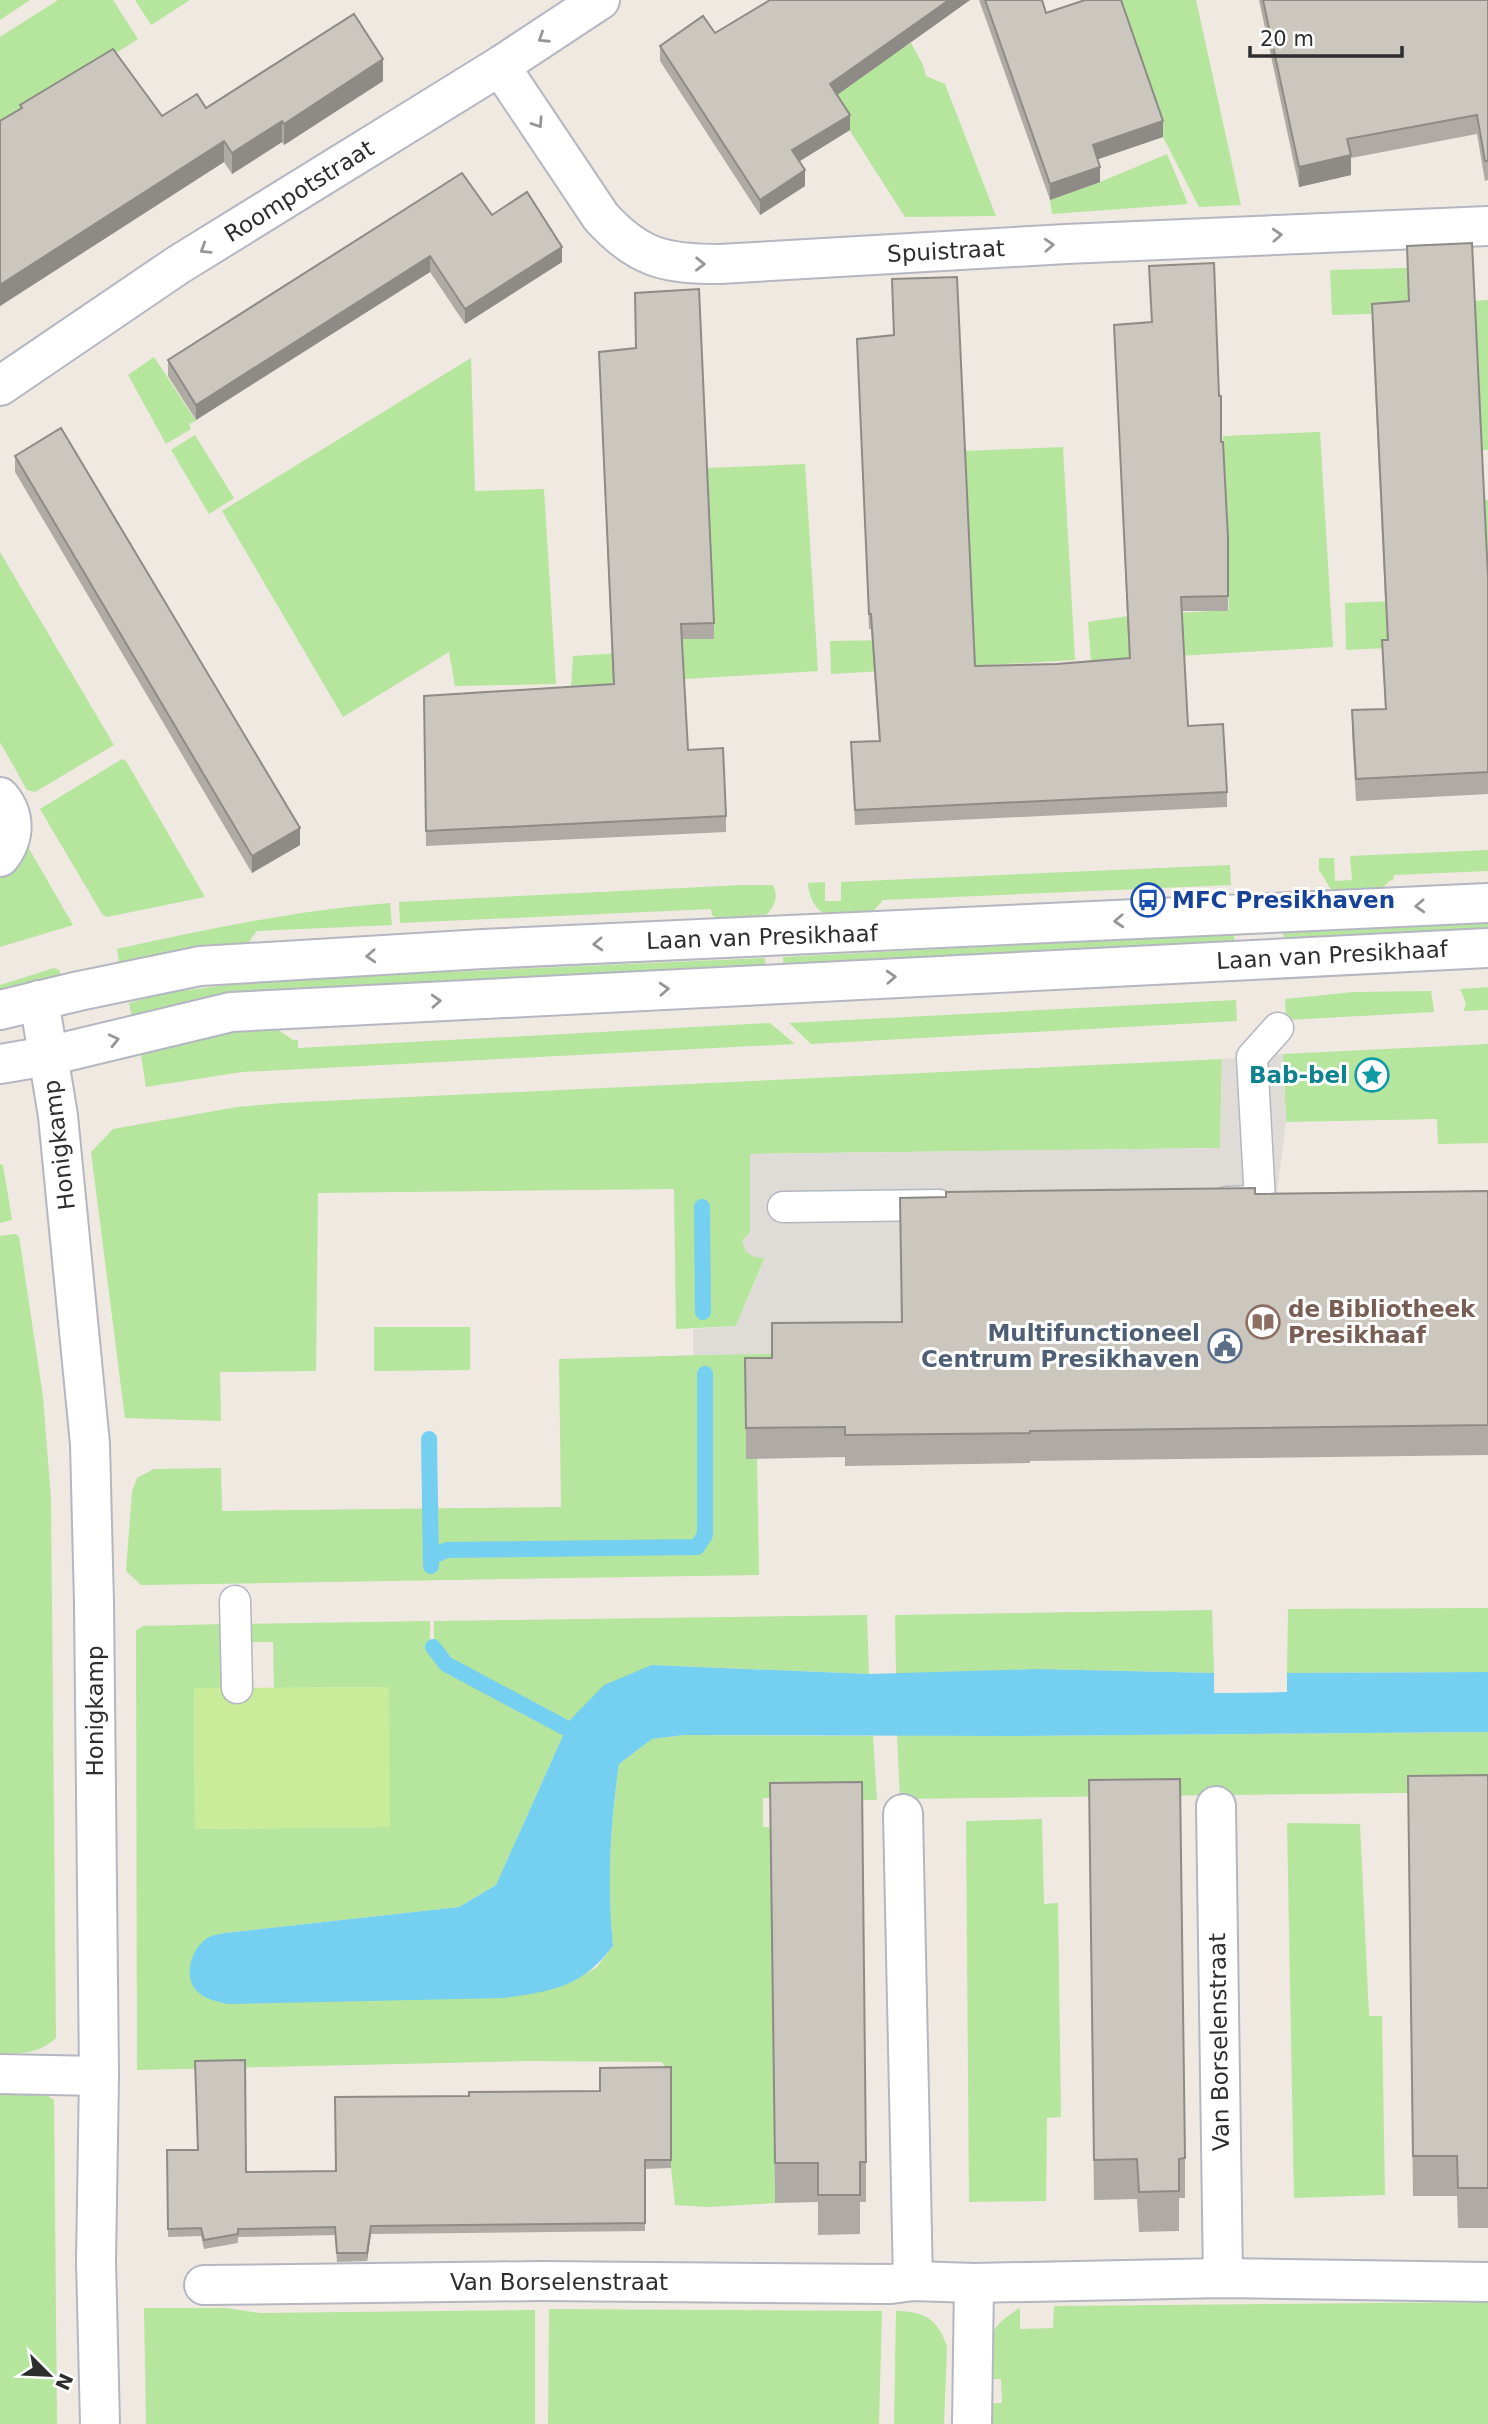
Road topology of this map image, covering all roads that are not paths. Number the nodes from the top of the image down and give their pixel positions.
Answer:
1 (600, 0) edge
2 (500, 66) junction
3 (1488, 226) edge
4 (0, 386) edge
5 (0, 797) edge
6 (0, 857) edge
7 (1488, 903) edge
8 (1488, 948) edge
9 (39, 1000) junction
10 (0, 1010) edge
11 (1278, 1028) dead end
12 (48, 1055) junction
13 (0, 1064) edge
14 (1205, 1202) edge
15 (968, 1205) edge
16 (783, 1207) dead end
17 (236, 1601) dead end
18 (237, 1688) dead end
19 (1216, 1806) dead end
20 (903, 1814) dead end
21 (7, 2074) edge
22 (99, 2076) junction
23 (1223, 2278) junction
24 (913, 2281) junction
25 (1488, 2282) edge
26 (974, 2283) junction
27 (204, 2286) dead end
28 (100, 2424) edge
29 (972, 2424) edge

1 -> 2 street, Roompotstraat
2 -> 3 street, Spuistraat
2 -> 4 street, Roompotstraat
5 - 6 street
7 -> 9 street, Laan van Presikhaaf
12 -> 8 street, Laan van Presikhaaf
9 - 10 street, Laan van Presikhaaf
9 - 12 street, Honigkamp
11 - 14 street
12 - 13 street, Laan van Presikhaaf
12 - 22 street, Honigkamp
15 - 16 street
17 - 18 street
19 - 23 street, Van Borselenstraat
20 - 24 street
21 - 22 street
22 - 28 street, Honigkamp
23 - 25 street, Van Borselenstraat
23 - 26 street, Van Borselenstraat
24 - 26 street, Van Borselenstraat
24 - 27 street, Van Borselenstraat
26 - 29 street

